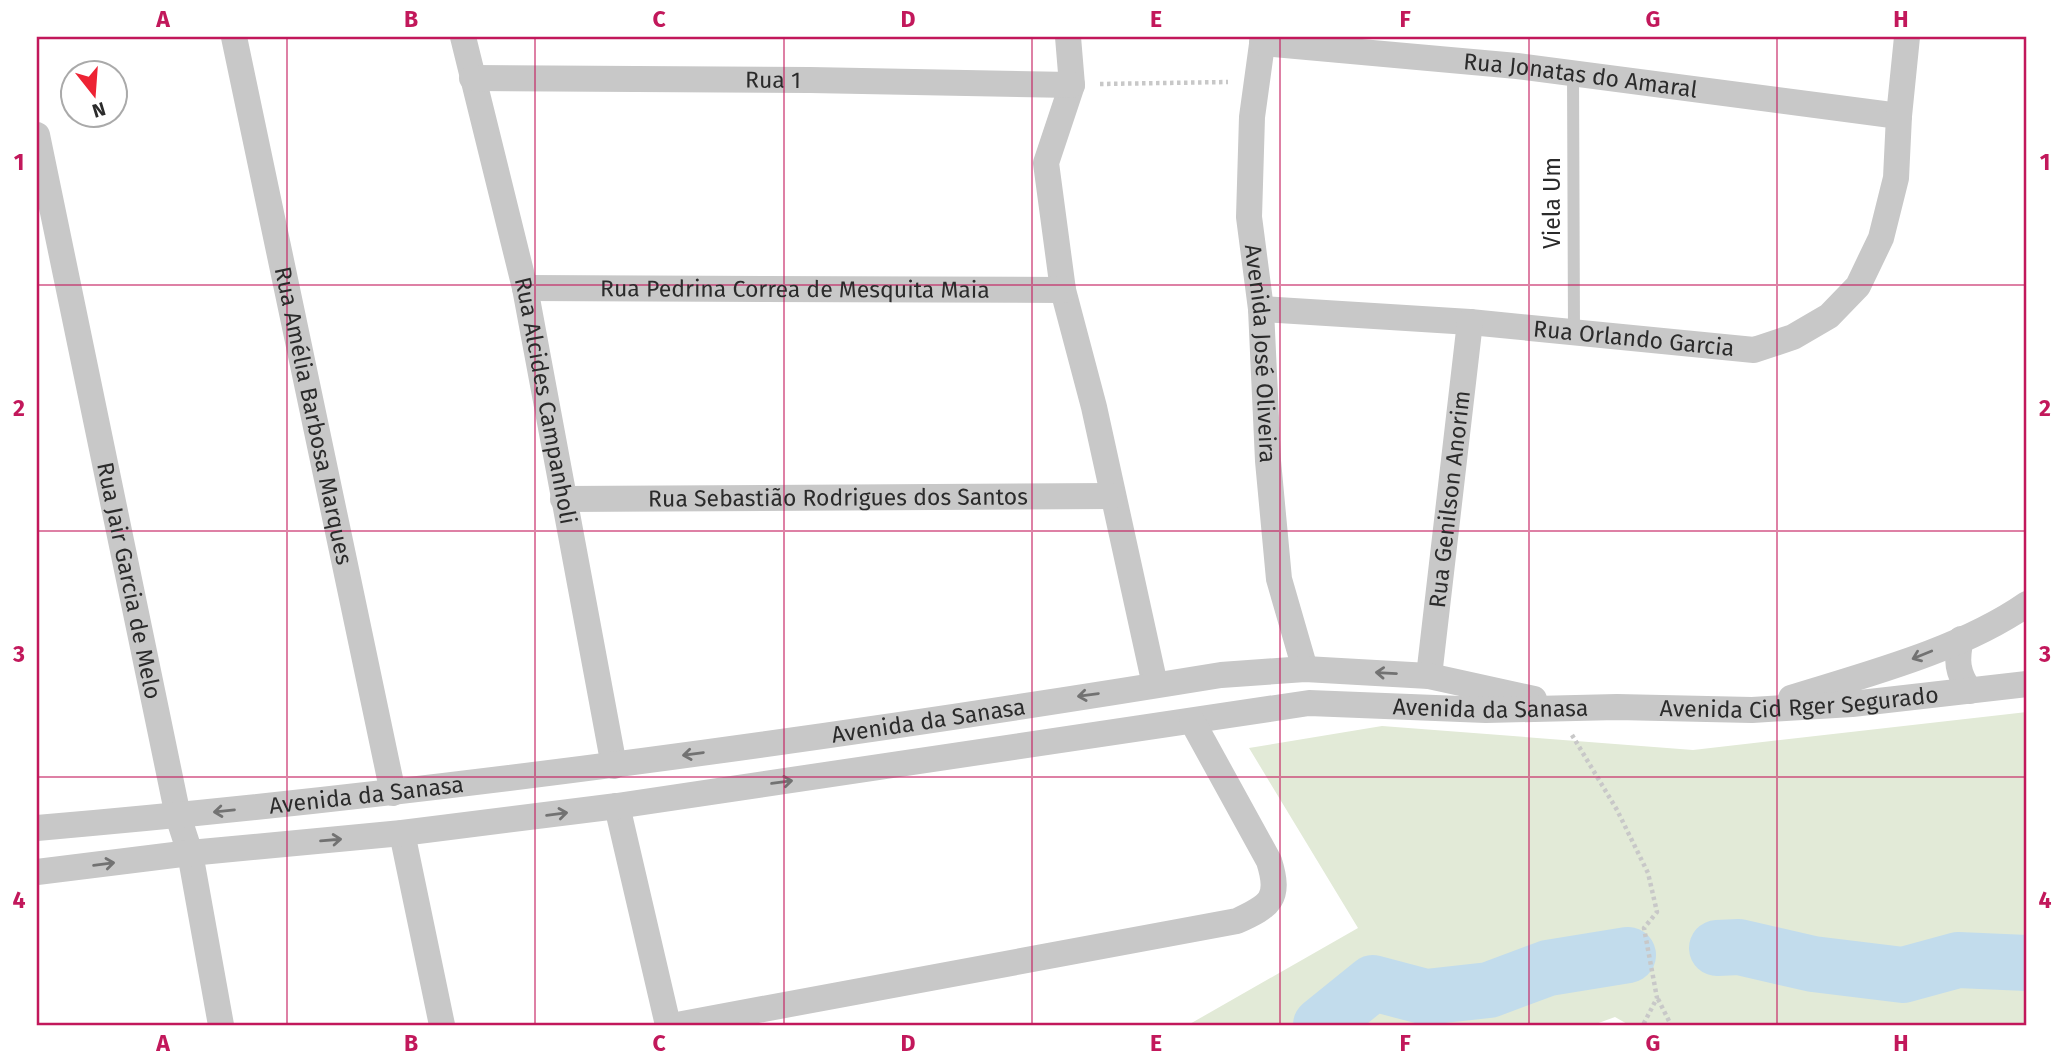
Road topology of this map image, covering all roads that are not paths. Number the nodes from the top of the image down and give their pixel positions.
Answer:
1 (234, 37) edge
2 (463, 37) edge
3 (1068, 37) edge
4 (1907, 37) edge
5 (1262, 40) edge
6 (1463, 49) edge
7 (1573, 73) junction
8 (472, 78) junction
9 (1072, 85) junction
10 (1899, 116) junction
11 (37, 135) edge
12 (525, 288) junction
13 (1063, 290) junction
14 (1261, 309) junction
15 (1470, 322) junction
16 (1574, 332) junction
17 (1112, 496) junction
18 (563, 499) junction
19 (2027, 604) edge
20 (1961, 639) junction
21 (1305, 669) junction
22 (1429, 676) junction
23 (2027, 684) edge
24 (1155, 685) junction
25 (1970, 691) junction
26 (1573, 707) junction
27 (1752, 710) junction
28 (1192, 721) junction
29 (614, 766) junction
30 (393, 793) junction
31 (617, 806) junction
32 (178, 816) junction
33 (37, 828) edge
34 (402, 833) junction
35 (190, 853) junction
36 (37, 873) edge
37 (221, 1025) edge
38 (442, 1025) edge
39 (668, 1025) edge
40 (677, 1025) edge

1 - 30 street, Rua Amélia Barbosa Marques
2 - 8 street, Rua Alcides Campanholi
3 - 9 street
4 - 10 street, Rua Orlando Garcia
5 - 6 street, Rua Jonatas do Amaral
5 - 14 street, Avenida José Oliveira
6 - 7 street, Rua Jonatas do Amaral
7 - 10 street, Rua Jonatas do Amaral
7 - 16 lane, Viela Um
8 - 9 street, Rua 1
8 - 12 street, Rua Alcides Campanholi
9 - 13 street
10 - 16 street, Rua Orlando Garcia
11 - 32 street, Rua Jair Garcia de Melo
12 - 13 street, Rua Pedrina Correa de Mesquita Maia
12 - 18 street, Rua Alcides Campanholi
13 - 17 street
14 - 15 street, Rua Orlando Garcia
14 - 21 street, Avenida José Oliveira
15 - 16 street, Rua Orlando Garcia
15 - 22 street, Rua Genilson Anorim
17 - 18 street, Rua Sebastião Rodrigues dos Santos
17 - 24 street
18 - 29 street, Rua Alcides Campanholi
19 - 20 street
20 - 25 street
20 -> 27 street
22 -> 21 street, Avenida da Sanasa
21 - 24 street, Avenida da Sanasa
22 - 26 street, Avenida da Sanasa
23 - 25 street, Avenida Cid Rger Segurado
24 -> 29 street, Avenida da Sanasa
25 - 27 street, Avenida Cid Rger Segurado
26 - 27 street, Avenida Cid Rger Segurado
26 - 28 street, Avenida da Sanasa
31 -> 28 street, Avenida da Sanasa
28 - 40 street
29 - 30 street, Avenida da Sanasa
30 -> 32 street, Avenida da Sanasa
34 -> 31 street, Avenida da Sanasa
31 - 39 street
32 - 33 street, Avenida da Sanasa
32 - 35 street, Rua Jair Garcia de Melo
35 -> 34 street, Avenida da Sanasa
34 - 38 street
36 -> 35 street, Avenida da Sanasa
35 - 37 street, Rua Jair Garcia de Melo

